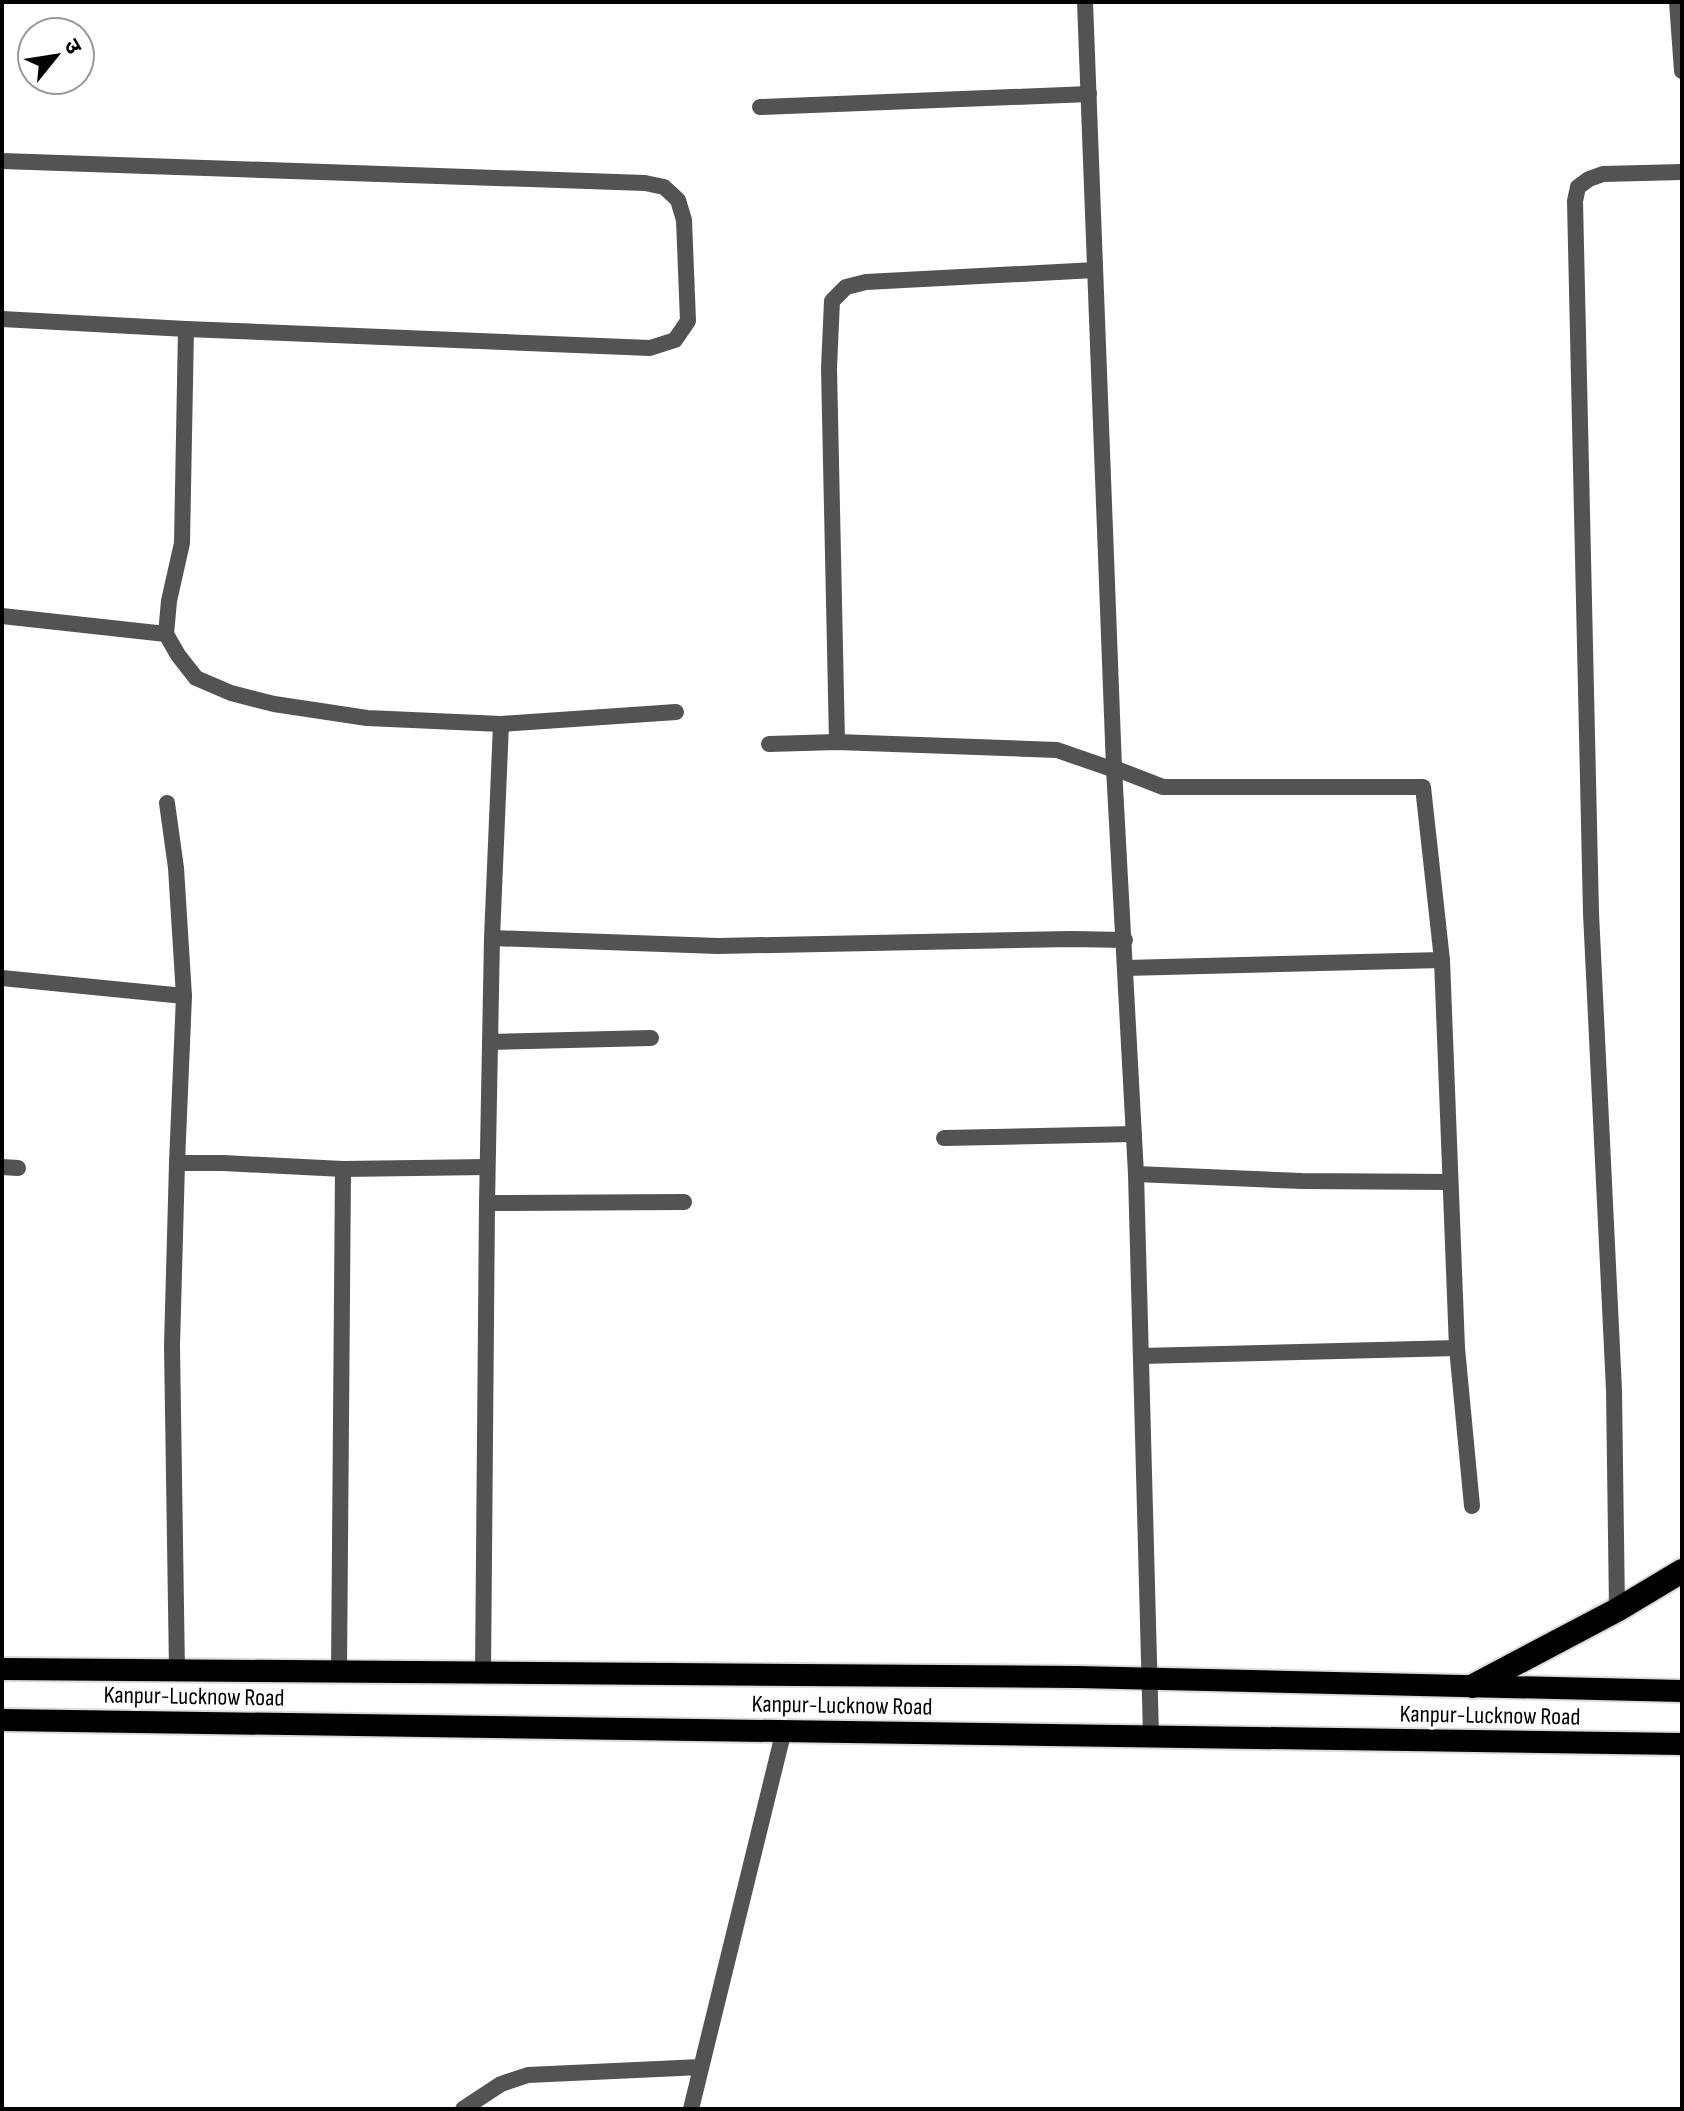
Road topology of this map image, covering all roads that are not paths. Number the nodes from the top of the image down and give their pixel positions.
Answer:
1 (1085, 2) edge
2 (1677, 2) edge
3 (1682, 71) edge
4 (1089, 94) junction
5 (760, 107) dead end
6 (2, 161) edge
7 (1682, 172) edge
8 (1095, 270) junction
9 (2, 319) edge
10 (186, 329) junction
11 (2, 616) edge
12 (166, 634) junction
13 (676, 712) dead end
14 (501, 724) junction
15 (837, 742) junction
16 (769, 744) dead end
17 (1114, 768) junction
18 (167, 803) dead end
19 (492, 938) junction
20 (1125, 940) junction
21 (1442, 960) junction
22 (1125, 968) junction
23 (2, 978) edge
24 (184, 996) junction
25 (651, 1038) dead end
26 (490, 1042) junction
27 (1134, 1134) junction
28 (944, 1138) dead end
29 (177, 1163) junction
30 (487, 1167) junction
31 (343, 1169) junction
32 (1136, 1174) junction
33 (1450, 1182) junction
34 (684, 1202) dead end
35 (487, 1203) junction
36 (1457, 1348) junction
37 (1141, 1356) junction
38 (1472, 1506) dead end
39 (1682, 1571) edge
40 (1617, 1610) junction
41 (2, 1669) edge
42 (177, 1671) junction
43 (339, 1672) junction
44 (483, 1674) junction
45 (1149, 1679) junction
46 (1473, 1686) junction
47 (1682, 1691) edge
48 (2, 1720) edge
49 (784, 1730) junction
50 (1151, 1735) junction
51 (1682, 1744) edge
52 (701, 2067) junction
53 (463, 2109) edge
54 (691, 2109) edge

1 - 4 street
2 - 3 street
4 - 5 street
4 - 8 street
6 - 10 street
7 - 40 street
8 - 15 street
8 - 17 street
9 - 10 street
10 - 12 street
11 - 12 street
12 - 14 street
13 - 14 street
14 - 19 street
15 - 16 street
15 - 17 street
17 - 20 street
17 - 21 street
18 - 24 street
19 - 20 street
19 - 26 street
20 - 22 street
21 - 22 street
21 - 33 street
22 - 27 street
23 - 24 street
24 - 29 street
25 - 26 street
26 - 30 street
27 - 28 street
27 - 32 street
29 - 31 street
29 - 42 street
30 - 31 street
30 - 35 street
31 - 43 street
32 - 33 street
32 - 37 street
33 - 36 street
34 - 35 street
35 - 44 street
36 - 37 street
36 - 38 street
37 - 45 street
39 - 40 highway
40 - 46 highway
41 - 42 highway, Kanpur-Lucknow Road
42 - 43 highway, Kanpur-Lucknow Road
43 - 44 highway, Kanpur-Lucknow Road
44 - 45 highway, Kanpur-Lucknow Road
45 - 46 highway, Kanpur-Lucknow Road
45 - 50 street
46 - 47 highway, Kanpur-Lucknow Road
48 - 49 highway, Kanpur-Lucknow Road
49 - 50 highway, Kanpur-Lucknow Road
49 - 52 street
50 - 51 highway, Kanpur-Lucknow Road
52 - 53 street
52 - 54 street

